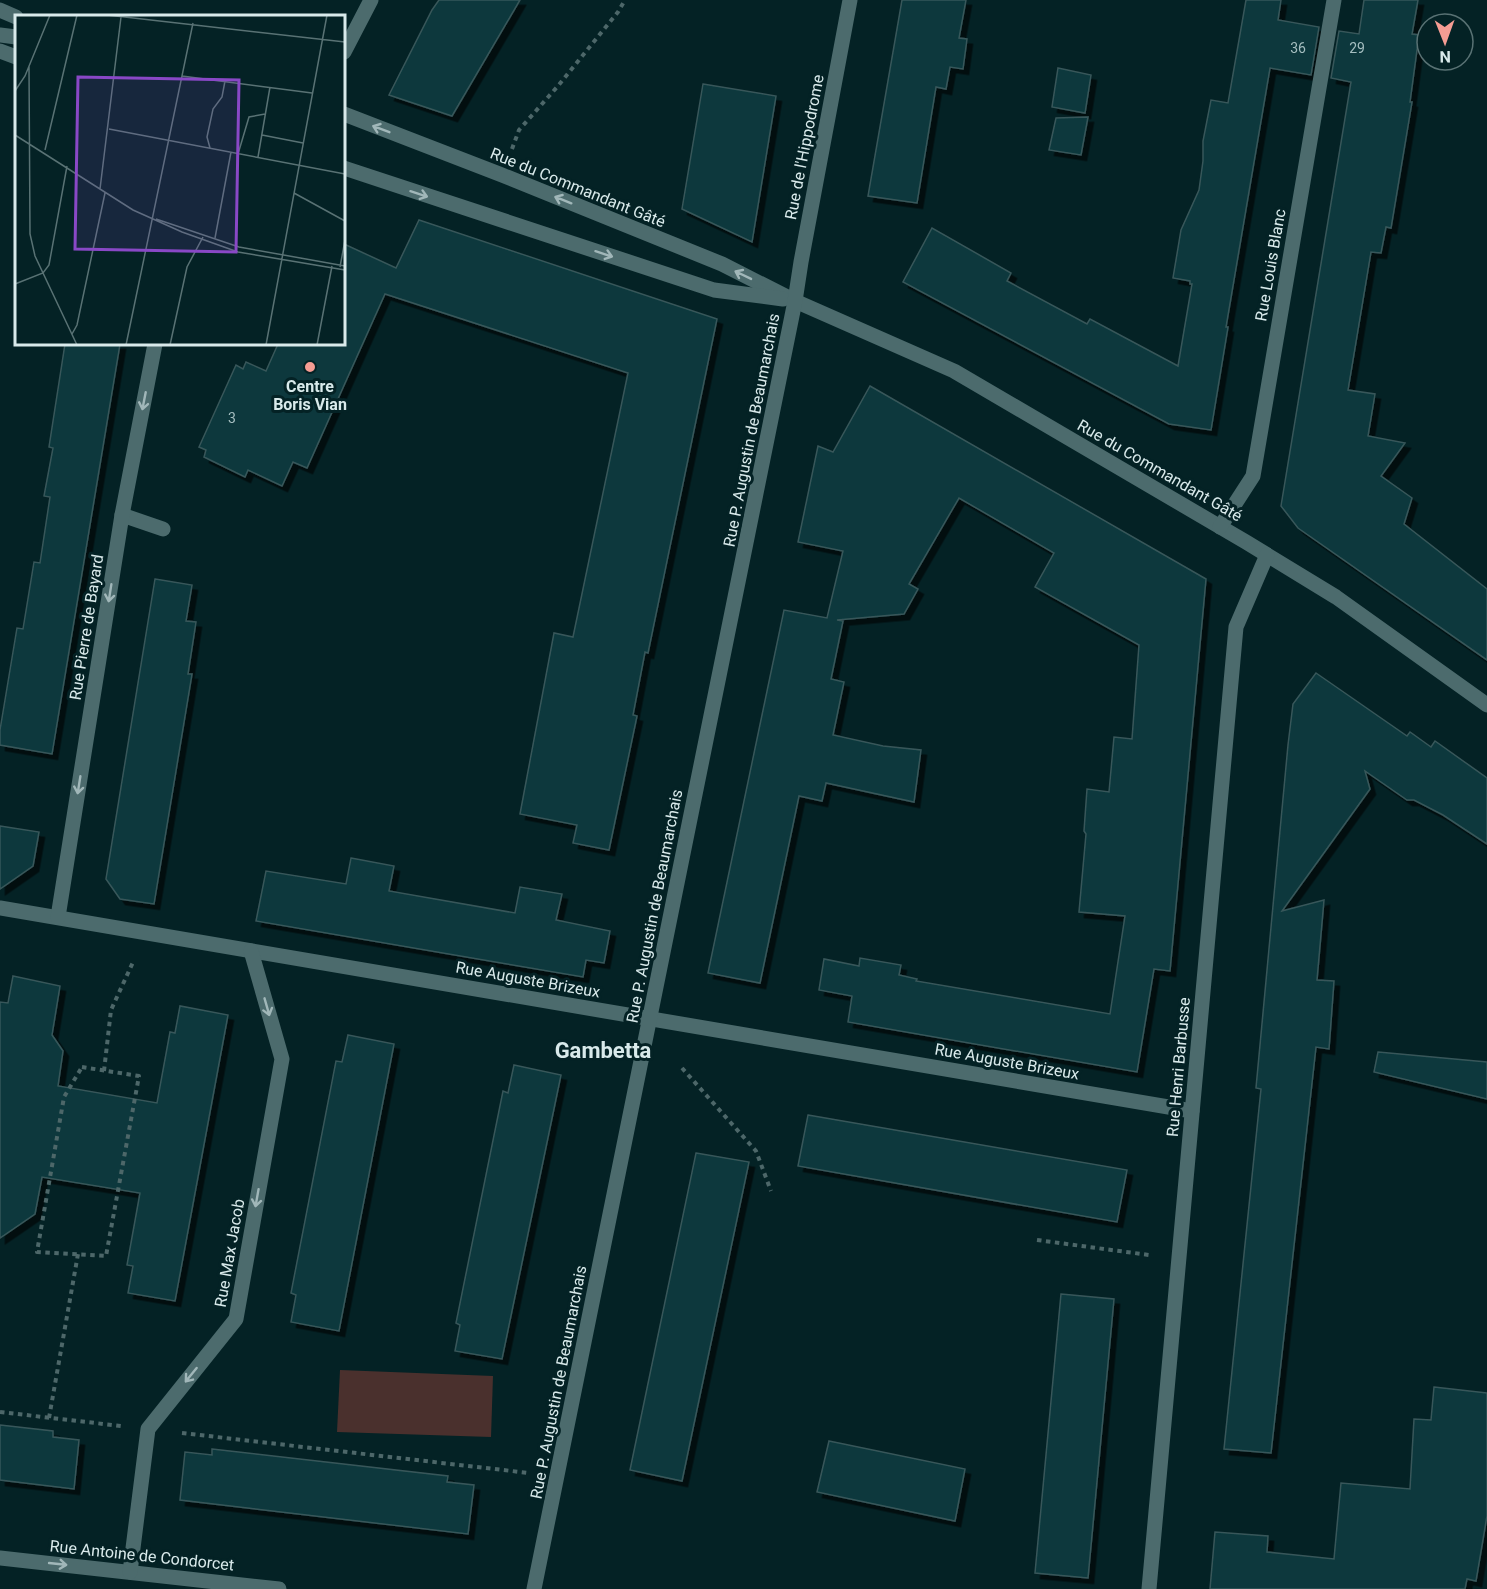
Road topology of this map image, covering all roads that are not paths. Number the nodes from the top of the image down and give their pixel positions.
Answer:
1 (371, 0) edge
2 (850, 0) edge
3 (1334, 0) edge
4 (0, 10) edge
5 (15, 17) edge
6 (0, 35) edge
7 (15, 37) edge
8 (345, 50) edge
9 (0, 51) edge
10 (15, 57) edge
11 (345, 114) edge
12 (345, 168) edge
13 (795, 301) junction
14 (155, 345) edge
15 (122, 514) junction
16 (1220, 526) junction
17 (163, 529) dead end
18 (1268, 555) junction
19 (1487, 705) edge
20 (0, 908) edge
21 (58, 917) junction
22 (250, 951) junction
23 (650, 1018) junction
24 (1192, 1111) junction
25 (0, 1558) edge
26 (130, 1572) junction
27 (279, 1589) edge
28 (534, 1589) edge
29 (1149, 1589) edge

1 - 8 street
2 - 13 street, Rue de l'Hippodrome
3 - 16 street, Rue Louis Blanc
4 - 5 street
6 - 7 street
9 - 10 street
13 -> 11 street, Rue du Commandant Gâté
12 -> 13 street, Rue du Commandant Gâté
13 - 16 street, Rue du Commandant Gâté
13 - 23 street, Rue P. Augustin de Beaumarchais
14 -> 15 street, Rue Pierre de Bayard
15 - 17 street
15 -> 21 street, Rue Pierre de Bayard
16 - 18 street, Rue du Commandant Gâté
18 - 19 street, Rue du Commandant Gâté
18 - 24 street, Rue Henri Barbusse
20 - 21 street, Rue Auguste Brizeux
21 - 22 street, Rue Auguste Brizeux
22 - 23 street, Rue Auguste Brizeux
22 -> 26 street, Rue Max Jacob
23 - 24 street, Rue Auguste Brizeux
23 - 28 street, Rue P. Augustin de Beaumarchais
24 - 29 street, Rue Henri Barbusse
25 -> 26 street, Rue Antoine de Condorcet
26 - 27 street, Rue Antoine de Condorcet

